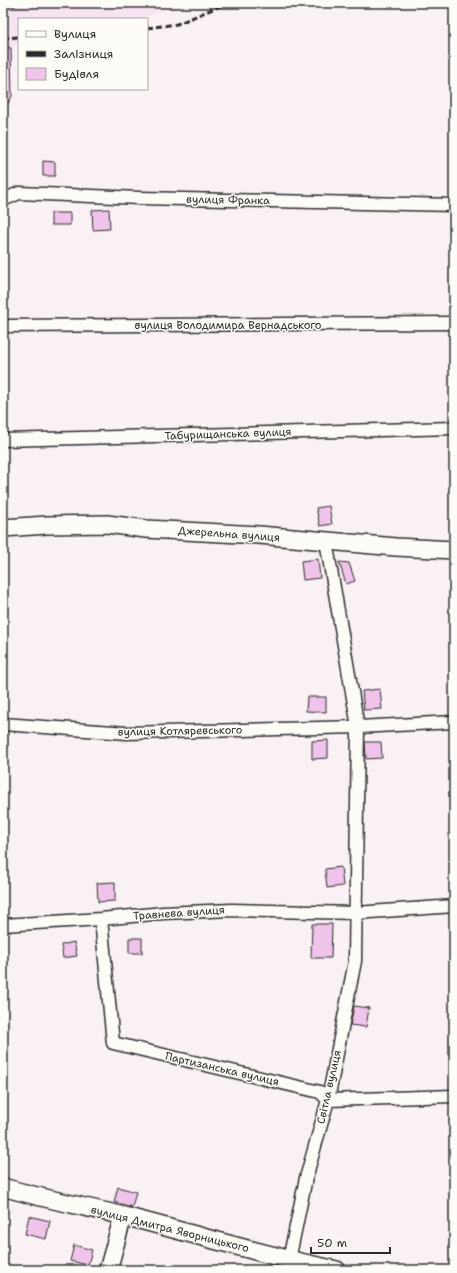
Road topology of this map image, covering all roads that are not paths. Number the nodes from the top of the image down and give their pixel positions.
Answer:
1 (3, 200) edge
2 (454, 205) edge
3 (454, 323) edge
4 (3, 326) edge
5 (454, 428) edge
6 (3, 440) edge
7 (3, 528) edge
8 (326, 541) junction
9 (454, 550) edge
10 (454, 722) edge
11 (3, 724) edge
12 (358, 727) junction
13 (454, 906) edge
14 (356, 913) junction
15 (101, 919) junction
16 (3, 925) edge
17 (454, 1096) edge
18 (328, 1100) junction
19 (3, 1187) edge
20 (123, 1216) junction
21 (299, 1265) edge
22 (108, 1270) edge
23 (337, 1270) edge

1 - 2 street, вулиця Франка
3 - 4 street, вулиця Володимира Вернадського
5 - 6 street, Табурищанська вулиця
7 - 8 street, Джерельна вулиця
8 - 9 street, Джерельна вулиця
8 - 12 street
10 - 12 street, вулиця Котляревського
11 - 12 street, вулиця Котляревського
12 - 14 street
13 - 14 street, Травнева вулиця
14 - 15 street, Травнева вулиця
14 - 18 street, Світла вулиця
15 - 16 street, Травнева вулиця
15 - 18 street, Партизанська вулиця
17 - 18 street
18 - 21 street, Світла вулиця
19 - 20 street, вулиця Дмитра Яворницького
20 - 21 street, вулиця Дмитра Яворницького
20 - 22 street
21 - 23 street, вулиця Дмитра Яворницького

